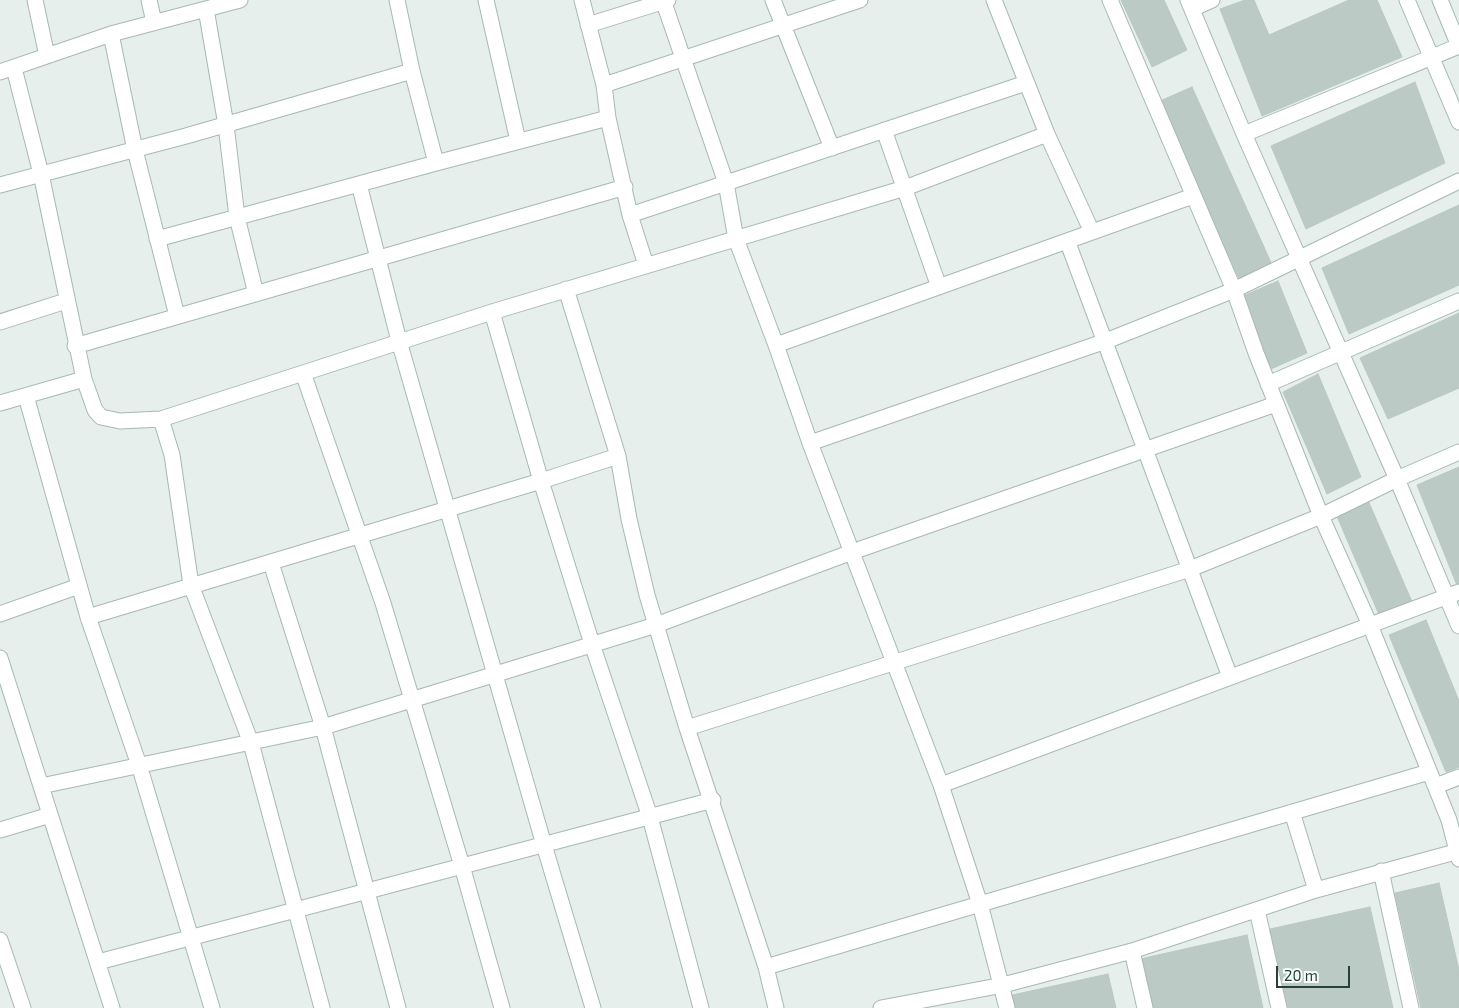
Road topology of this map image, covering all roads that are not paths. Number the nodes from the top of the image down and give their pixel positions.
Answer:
1 (35, 0) edge
2 (149, 0) edge
3 (240, 0) edge
4 (397, 0) edge
5 (486, 0) edge
6 (582, 0) edge
7 (773, 0) edge
8 (860, 0) edge
9 (994, 0) edge
10 (1110, 0) edge
11 (1212, 0) edge
12 (1407, 0) edge
13 (1440, 0) edge
14 (665, 1) edge
15 (1190, 4) edge
16 (206, 9) junction
17 (154, 22) junction
18 (588, 25) junction
19 (783, 26) junction
20 (111, 34) junction
21 (1459, 46) edge
22 (47, 56) junction
23 (1431, 56) junction
24 (684, 59) junction
25 (7, 70) edge
26 (412, 71) junction
27 (1026, 83) junction
28 (604, 85) junction
29 (608, 118) junction
30 (1459, 122) edge
31 (226, 125) junction
32 (884, 130) junction
33 (1047, 134) junction
34 (1244, 134) junction
35 (518, 141) junction
36 (832, 148) junction
37 (136, 150) junction
38 (436, 163) junction
39 (41, 174) junction
40 (1459, 181) edge
41 (726, 183) junction
42 (359, 184) junction
43 (0, 185) edge
44 (625, 187) junction
45 (905, 188) junction
46 (1193, 196) junction
47 (630, 215) junction
48 (237, 217) junction
49 (1092, 232) junction
50 (157, 239) junction
51 (736, 239) junction
52 (1068, 243) junction
53 (378, 258) junction
54 (1300, 258) junction
55 (646, 265) junction
56 (939, 287) junction
57 (566, 289) junction
58 (1234, 290) junction
59 (256, 294) junction
60 (66, 301) junction
61 (1459, 301) edge
62 (492, 312) junction
63 (177, 316) junction
64 (0, 322) edge
65 (399, 341) junction
66 (1106, 341) junction
67 (776, 345) junction
68 (75, 346) junction
69 (1340, 351) junction
70 (303, 373) junction
71 (84, 379) junction
72 (1268, 384) junction
73 (26, 396) junction
74 (0, 403) edge
75 (1276, 404) junction
76 (161, 419) junction
77 (810, 443) junction
78 (1144, 449) junction
79 (1459, 452) edge
80 (618, 456) junction
81 (1397, 479) junction
82 (541, 481) junction
83 (447, 508) junction
84 (1321, 516) junction
85 (360, 536) junction
86 (852, 552) junction
87 (271, 562) junction
88 (1190, 569) junction
89 (191, 585) junction
90 (79, 586) junction
91 (1453, 594) edge
92 (0, 614) edge
93 (88, 617) junction
94 (656, 625) junction
95 (1370, 625) junction
96 (1459, 626) edge
97 (592, 644) junction
98 (0, 658) edge
99 (895, 663) junction
100 (496, 673) junction
101 (1230, 677) junction
102 (412, 701) junction
103 (322, 727) junction
104 (687, 728) junction
105 (251, 743) junction
106 (139, 765) junction
107 (1429, 772) junction
108 (1459, 777) edge
109 (941, 785) junction
110 (41, 786) junction
111 (1436, 786) junction
112 (713, 800) junction
113 (1292, 812) junction
114 (50, 815) junction
115 (650, 817) junction
116 (0, 830) edge
117 (544, 845) junction
118 (1459, 854) edge
119 (462, 866) junction
120 (1381, 871) junction
121 (1316, 890) junction
122 (366, 891) junction
123 (980, 904) junction
124 (294, 910) junction
125 (1257, 910) junction
126 (190, 937) junction
127 (0, 940) edge
128 (1132, 951) junction
129 (98, 962) junction
130 (766, 967) junction
131 (1003, 985) junction
132 (23, 1008) edge
133 (112, 1008) edge
134 (212, 1008) edge
135 (322, 1008) edge
136 (398, 1008) edge
137 (502, 1008) edge
138 (593, 1008) edge
139 (701, 1008) edge
140 (776, 1008) edge
141 (881, 1008) edge
142 (1007, 1008) edge
143 (1145, 1008) edge
144 (1279, 1008) edge
145 (1411, 1008) edge

1 - 22 street
2 - 17 street
3 - 16 street
4 - 26 street
5 - 35 street
6 - 18 street
7 - 19 street
8 - 19 street
9 - 27 street
10 - 46 street
11 - 15 street
12 - 23 street
13 - 21 street
14 - 18 street
14 - 24 street
15 - 34 street
16 - 17 street
16 - 31 street
17 - 20 street
18 - 28 street
19 - 24 street
19 - 36 street
20 - 22 street
20 - 37 street
21 - 23 street
22 - 25 street
23 - 30 street
23 - 34 street
24 - 28 street
24 - 41 street
25 - 39 street
26 - 31 street
26 - 38 street
27 - 32 street
27 - 33 street
28 - 29 street
29 - 35 street
29 - 44 street
31 - 37 street
31 - 48 street
32 - 36 street
32 - 45 street
33 - 45 street
33 - 49 street
34 - 54 street
35 - 38 street
36 - 41 street
37 - 39 street
37 - 50 street
38 - 42 street
39 - 43 street
39 - 60 street
40 - 54 street
41 - 47 street
41 - 51 street
42 - 48 street
42 - 53 street
44 - 47 street
44 - 53 street
45 - 51 street
45 - 56 street
46 - 49 street
46 - 58 street
47 - 55 street
48 - 50 street
48 - 59 street
49 - 52 street
50 - 63 street
51 - 55 street
51 - 67 street
52 - 56 street
52 - 66 street
53 - 59 street
53 - 65 street
54 - 58 street
54 - 69 street
55 - 57 street
56 - 67 street
57 - 62 street
57 - 80 street
58 - 66 street
58 - 72 street
59 - 63 street
60 - 64 street
60 - 68 street
61 - 69 street
62 - 65 street
62 - 82 street
63 - 68 street
65 - 70 street
65 - 83 street
66 - 77 street
66 - 78 street
67 - 77 street
68 - 71 street
69 - 72 street
69 - 81 street
70 - 76 street
70 - 85 street
71 - 73 street
71 - 76 street
72 - 75 street
73 - 74 street
73 - 90 street
75 - 78 street
75 - 84 street
76 - 89 street
77 - 86 street
78 - 86 street
78 - 88 street
79 - 81 street
80 - 82 street
80 - 94 street
81 - 84 street
81 - 91 street
82 - 83 street
82 - 97 street
83 - 85 street
83 - 100 street
84 - 88 street
84 - 95 street
85 - 87 street
85 - 102 street
86 - 94 street
86 - 99 street
87 - 89 street
87 - 103 street
88 - 99 street
88 - 101 street
89 - 93 street
89 - 105 street
90 - 92 street
90 - 93 street
91 - 95 street
91 - 96 street
93 - 106 street
94 - 97 street
94 - 104 street
95 - 101 street
95 - 107 street
97 - 100 street
97 - 115 street
98 - 110 street
99 - 104 street
99 - 109 street
100 - 102 street
100 - 117 street
101 - 109 street
102 - 103 street
102 - 119 street
103 - 105 street
103 - 122 street
104 - 112 street
105 - 106 street
105 - 124 street
106 - 110 street
106 - 126 street
107 - 111 street
107 - 113 street
108 - 111 street
109 - 123 street
110 - 114 street
111 - 118 street
112 - 115 street
112 - 130 street
113 - 121 street
113 - 123 street
114 - 116 street
114 - 129 street
115 - 117 street
115 - 139 street
117 - 119 street
117 - 138 street
118 - 120 street
119 - 122 street
119 - 137 street
120 - 121 street
120 - 145 street
121 - 125 street
122 - 124 street
122 - 136 street
123 - 130 street
123 - 131 street
124 - 126 street
124 - 135 street
125 - 128 street
125 - 144 street
126 - 129 street
126 - 134 street
127 - 132 street
128 - 131 street
128 - 143 street
129 - 133 street
130 - 140 street
131 - 141 street
131 - 142 street

